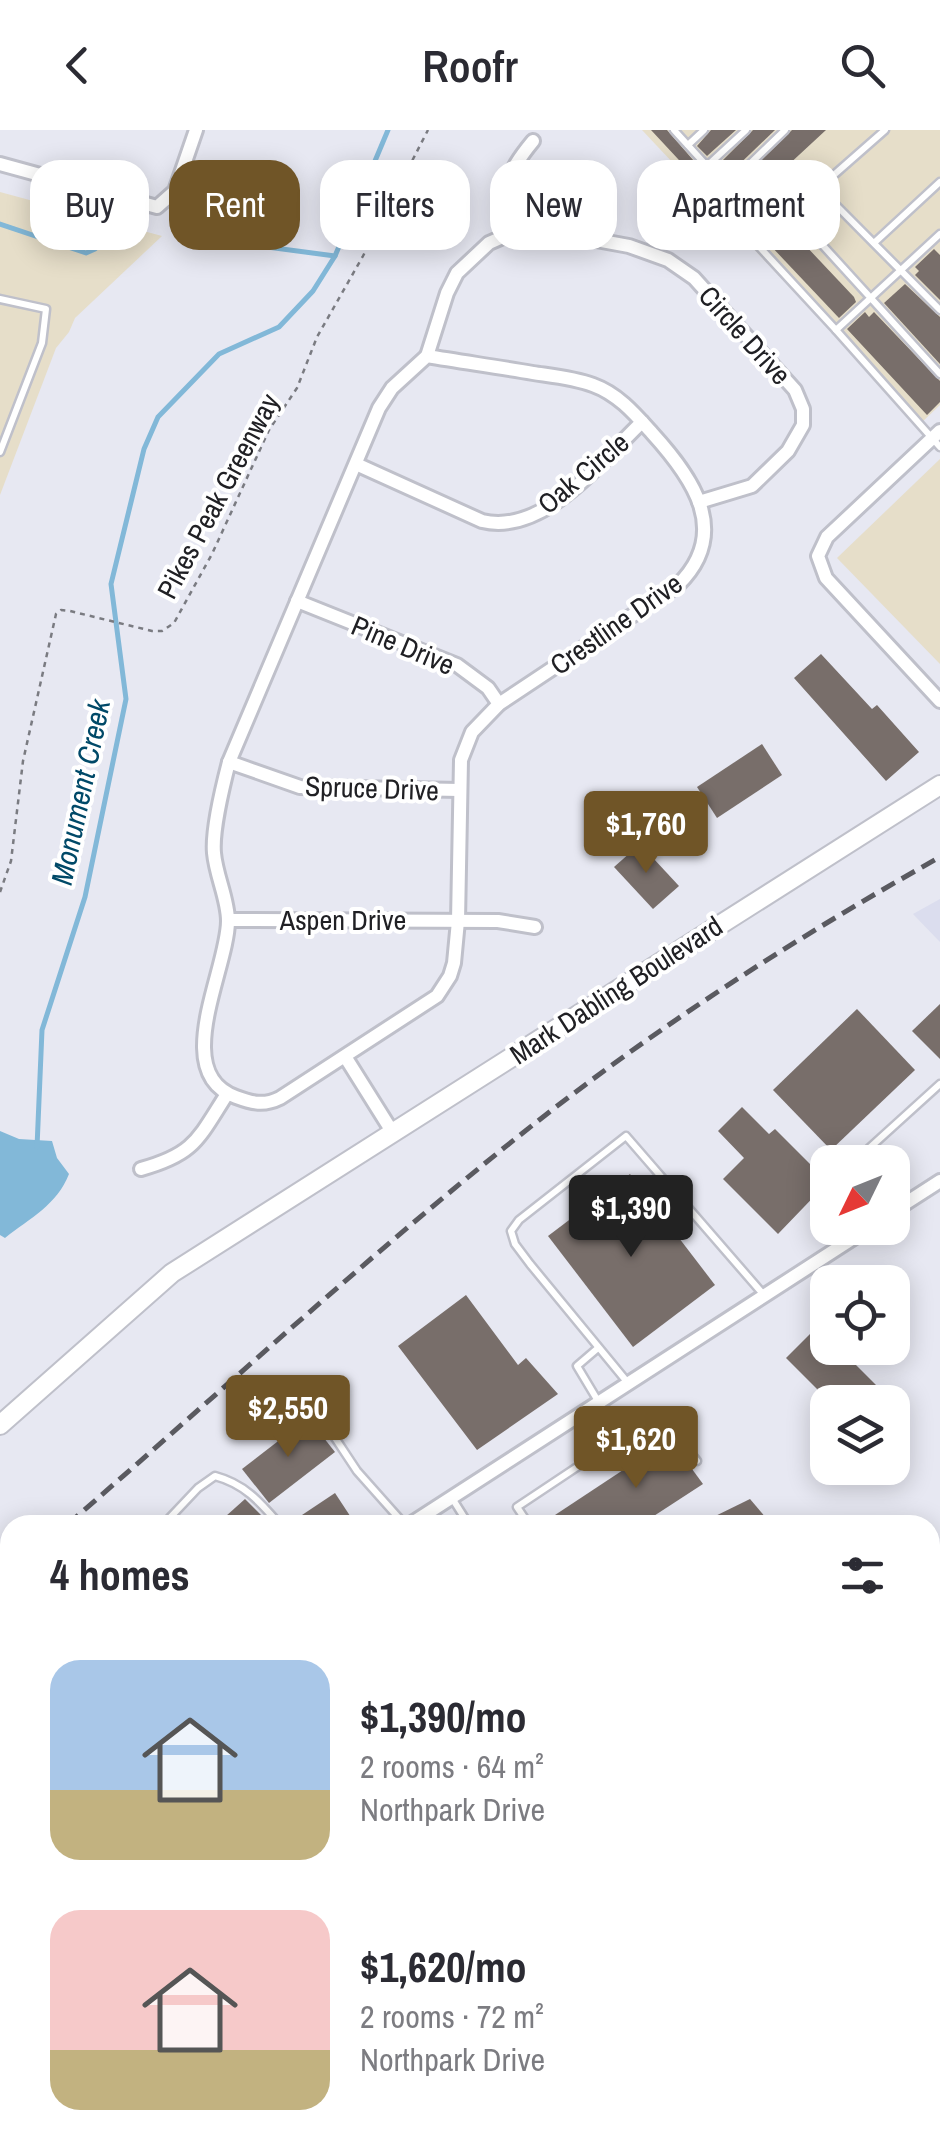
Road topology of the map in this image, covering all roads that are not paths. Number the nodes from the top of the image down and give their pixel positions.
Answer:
1 (196, 130) edge
2 (674, 130) edge
3 (704, 130) edge
4 (746, 130) edge
5 (785, 130) edge
6 (885, 130) edge
7 (533, 141) dead end
8 (688, 145) junction
9 (518, 160) edge
10 (702, 160) edge
11 (714, 160) edge
12 (753, 160) edge
13 (0, 164) edge
14 (940, 182) edge
15 (634, 231) dead end
16 (939, 238) edge
17 (874, 243) junction
18 (490, 244) edge
19 (617, 244) edge
20 (629, 246) junction
21 (902, 269) junction
22 (870, 298) junction
23 (0, 299) edge
24 (940, 310) edge
25 (836, 330) junction
26 (428, 356) junction
27 (940, 374) edge
28 (642, 422) junction
29 (937, 439) edge
30 (0, 452) edge
31 (356, 464) junction
32 (698, 502) junction
33 (297, 601) junction
34 (940, 701) edge
35 (500, 704) junction
36 (229, 762) junction
37 (940, 784) edge
38 (460, 790) junction
39 (228, 920) junction
40 (458, 921) junction
41 (535, 926) dead end
42 (346, 1058) junction
43 (940, 1084) edge
44 (226, 1094) junction
45 (393, 1133) junction
46 (873, 1145) edge
47 (141, 1169) dead end
48 (940, 1182) edge
49 (910, 1201) edge
50 (842, 1245) edge
51 (764, 1295) junction
52 (598, 1348) junction
53 (628, 1383) junction
54 (308, 1397) dead end
55 (598, 1402) junction
56 (582, 1412) junction
57 (0, 1424) edge
58 (605, 1448) junction
59 (697, 1461) dead end
60 (452, 1498) junction
61 (172, 1515) edge
62 (271, 1515) edge
63 (398, 1515) edge
64 (424, 1515) edge
65 (463, 1515) edge
66 (522, 1515) edge

1 - 13 street
2 - 8 lane
3 - 8 lane
4 - 11 lane
5 - 12 lane
6 - 17 lane
7 - 9 street
8 - 10 lane
14 - 17 lane
15 - 20 street
16 - 21 lane
17 - 21 lane
18 - 26 street
19 - 20 street, Circle Drive
20 - 32 street, Circle Drive
21 - 22 lane
21 - 24 lane
22 - 25 lane
22 - 25 lane
22 - 27 lane
23 - 30 lane
25 - 29 lane
26 - 28 street, Crestline Drive
26 - 31 street
28 - 31 street, Oak Circle
28 - 32 street, Crestline Drive
29 - 34 street
31 - 33 street
32 - 35 street, Crestline Drive
33 - 35 street, Pine Drive
33 - 36 street
35 - 38 street, Crestline Drive
36 - 38 street, Spruce Drive
36 - 39 street
37 - 45 street, Mark Dabling Boulevard
38 - 40 street, Crestline Drive
39 - 40 street, Aspen Drive
39 - 44 street
40 - 41 street, Aspen Drive
40 - 42 street, Crestline Drive
42 - 44 street, Crestline Drive
42 - 45 street
43 - 46 lane
44 - 47 street
45 - 57 street, Mark Dabling Boulevard
48 - 49 street
50 - 51 street
51 - 52 lane
51 - 53 street
52 - 53 lane
52 - 55 lane
53 - 55 street
54 - 63 lane
55 - 56 street
56 - 58 lane
56 - 60 street
58 - 59 lane
58 - 66 lane
60 - 64 street
60 - 65 lane
61 - 62 lane

